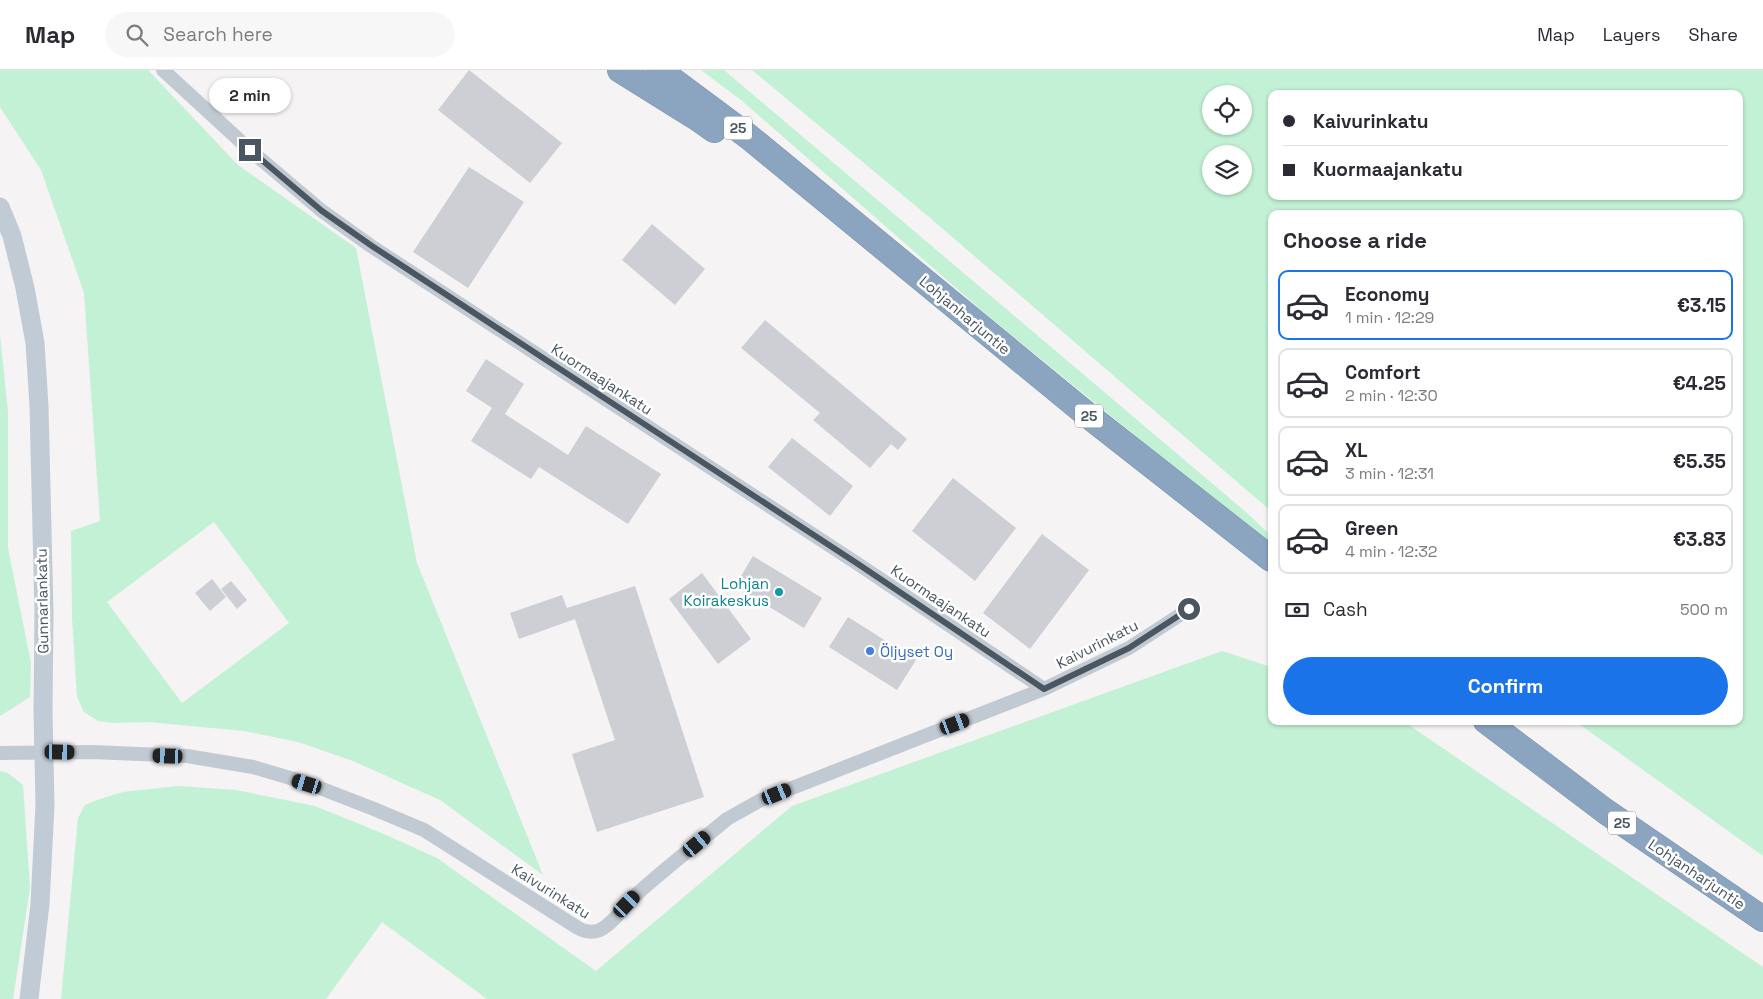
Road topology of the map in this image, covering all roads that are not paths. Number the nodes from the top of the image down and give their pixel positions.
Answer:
1 (163, 70) edge
2 (620, 70) edge
3 (659, 70) edge
4 (683, 70) edge
5 (814, 189) junction
6 (0, 206) edge
7 (910, 268) junction
8 (1268, 557) edge
9 (1189, 609) dead end
10 (1044, 689) junction
11 (1491, 725) edge
12 (44, 752) junction
13 (0, 753) edge
14 (1763, 920) edge
15 (29, 999) edge

1 - 10 street, Kuormaajankatu
2 - 7 highway
3 - 5 highway, Lohjanharjuntie / 25
4 - 5 highway
5 - 7 highway, Lohjanharjuntie / 25
6 - 12 street, Gunnarlankatu
7 - 8 highway, Lohjanharjuntie / 25
9 - 10 street, Kaivurinkatu
10 - 12 street, Kaivurinkatu
11 - 14 highway, Lohjanharjuntie / 25
12 - 13 street
12 - 15 street, Gunnarlankatu

